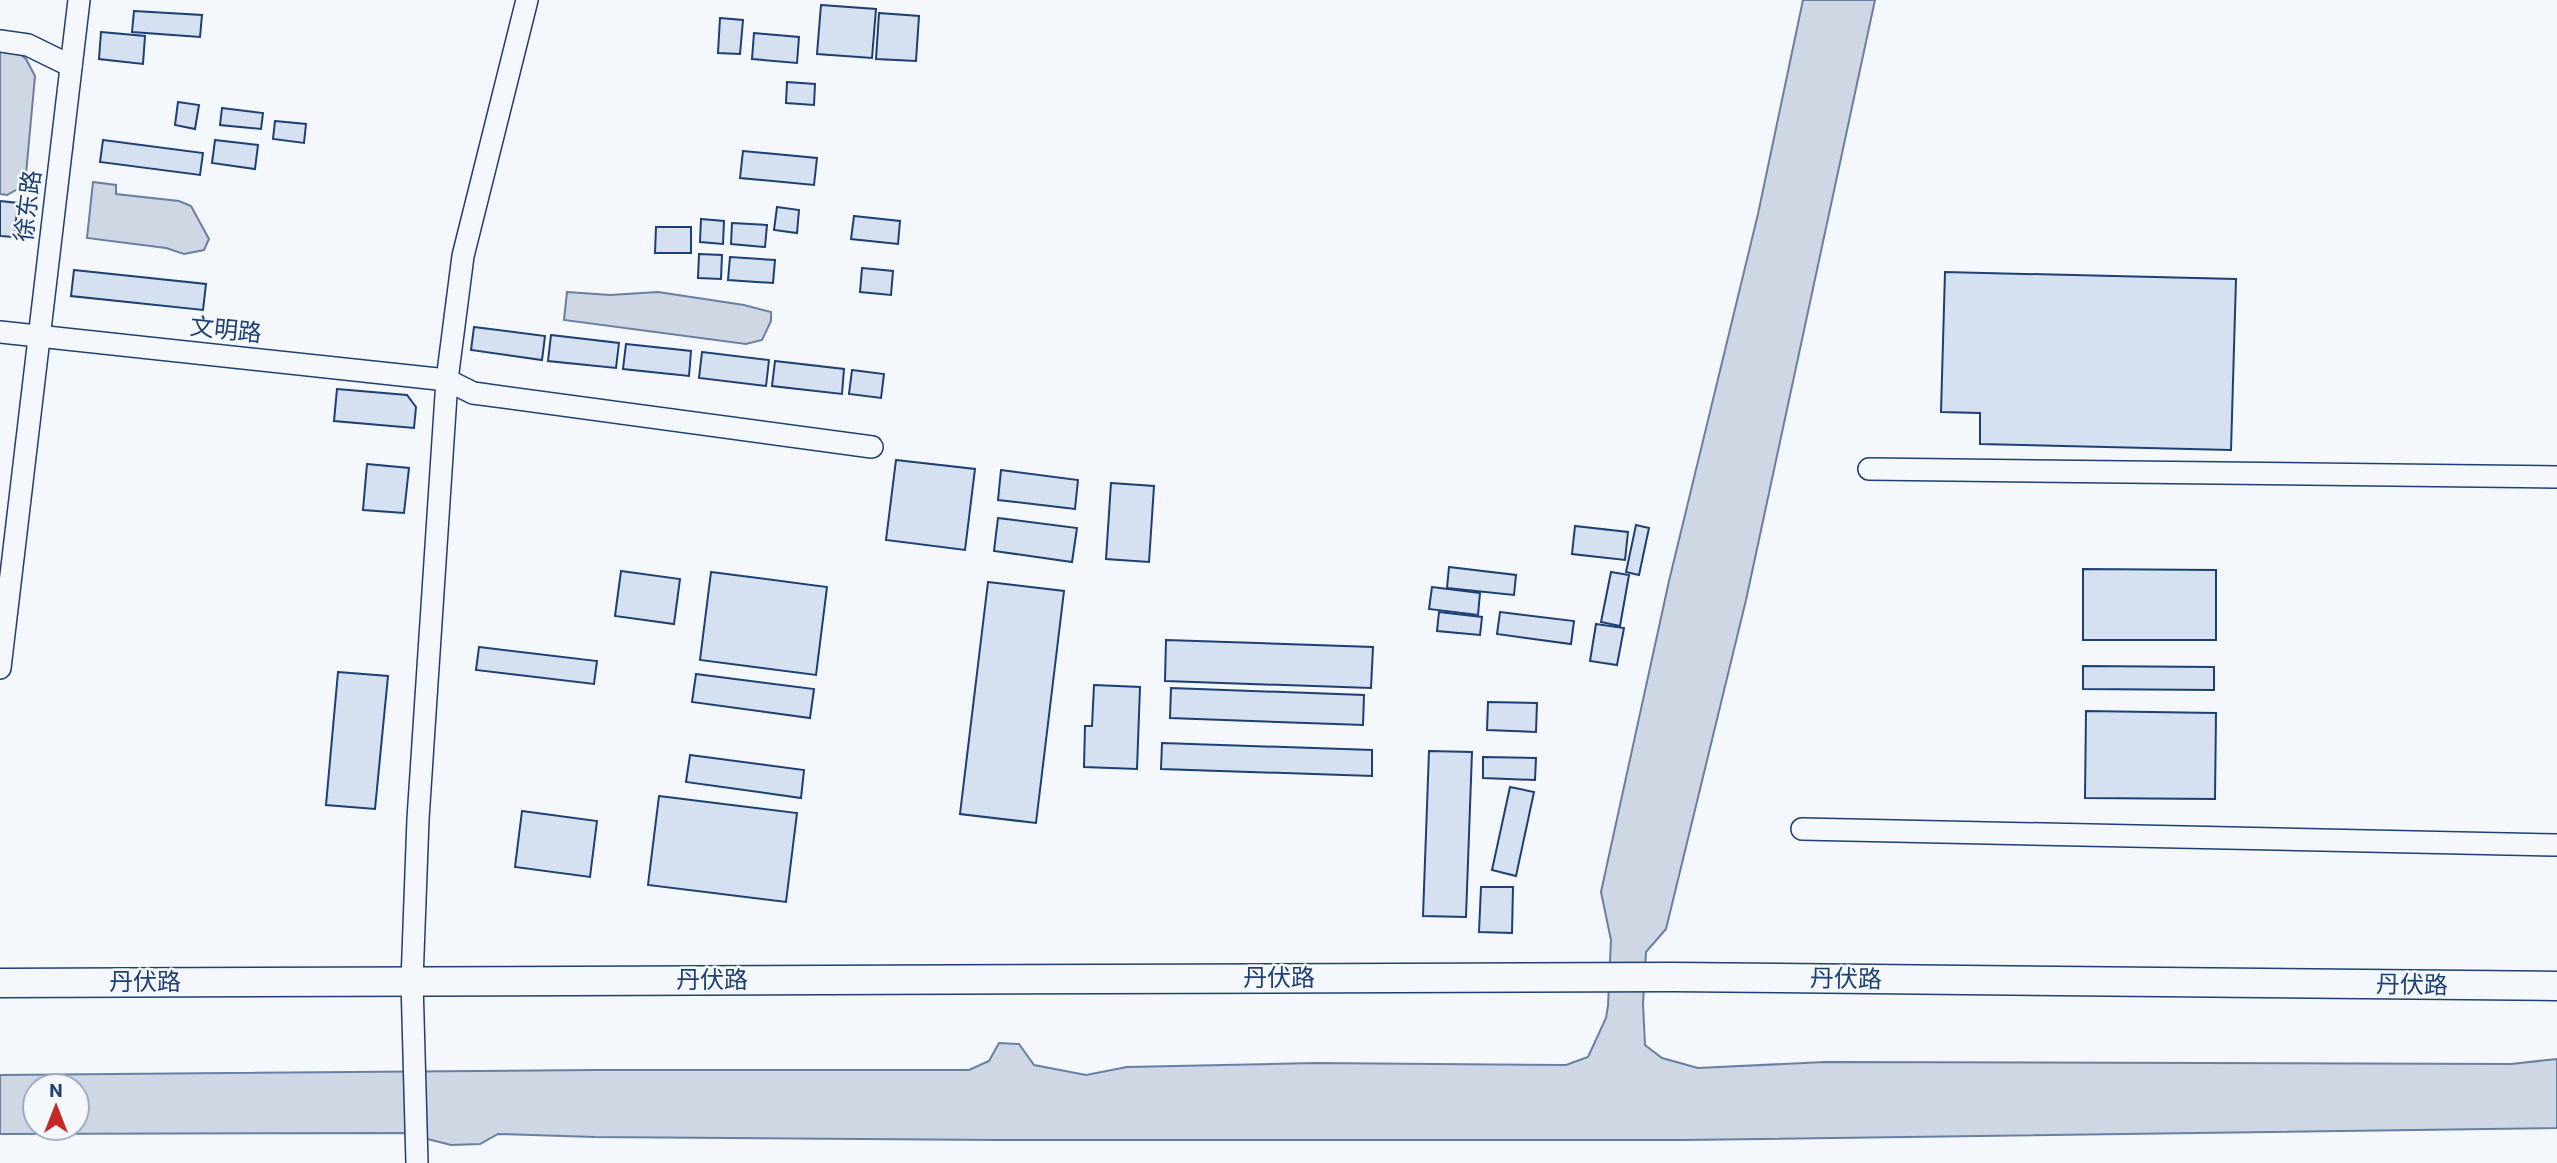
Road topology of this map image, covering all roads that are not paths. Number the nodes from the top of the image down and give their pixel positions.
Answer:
1 (79, 0) edge
2 (527, 0) edge
3 (0, 41) edge
4 (71, 66) junction
5 (0, 331) edge
6 (39, 336) junction
7 (447, 380) junction
8 (872, 447) dead end
9 (1869, 468) dead end
10 (2557, 477) edge
11 (0, 668) edge
12 (1802, 829) dead end
13 (2557, 845) edge
14 (412, 981) junction
15 (0, 983) edge
16 (2557, 986) edge
17 (416, 1153) edge

1 - 4 street, 徐东路
2 - 7 street
3 - 4 street
4 - 6 street, 徐东路
5 - 6 street, 文明路
6 - 7 street, 文明路
6 - 11 street, 徐东路
7 - 8 street, 文明路
7 - 14 street
9 - 10 street
12 - 13 street
14 - 15 main road, 丹伏路
14 - 16 main road, 丹伏路
14 - 17 street

